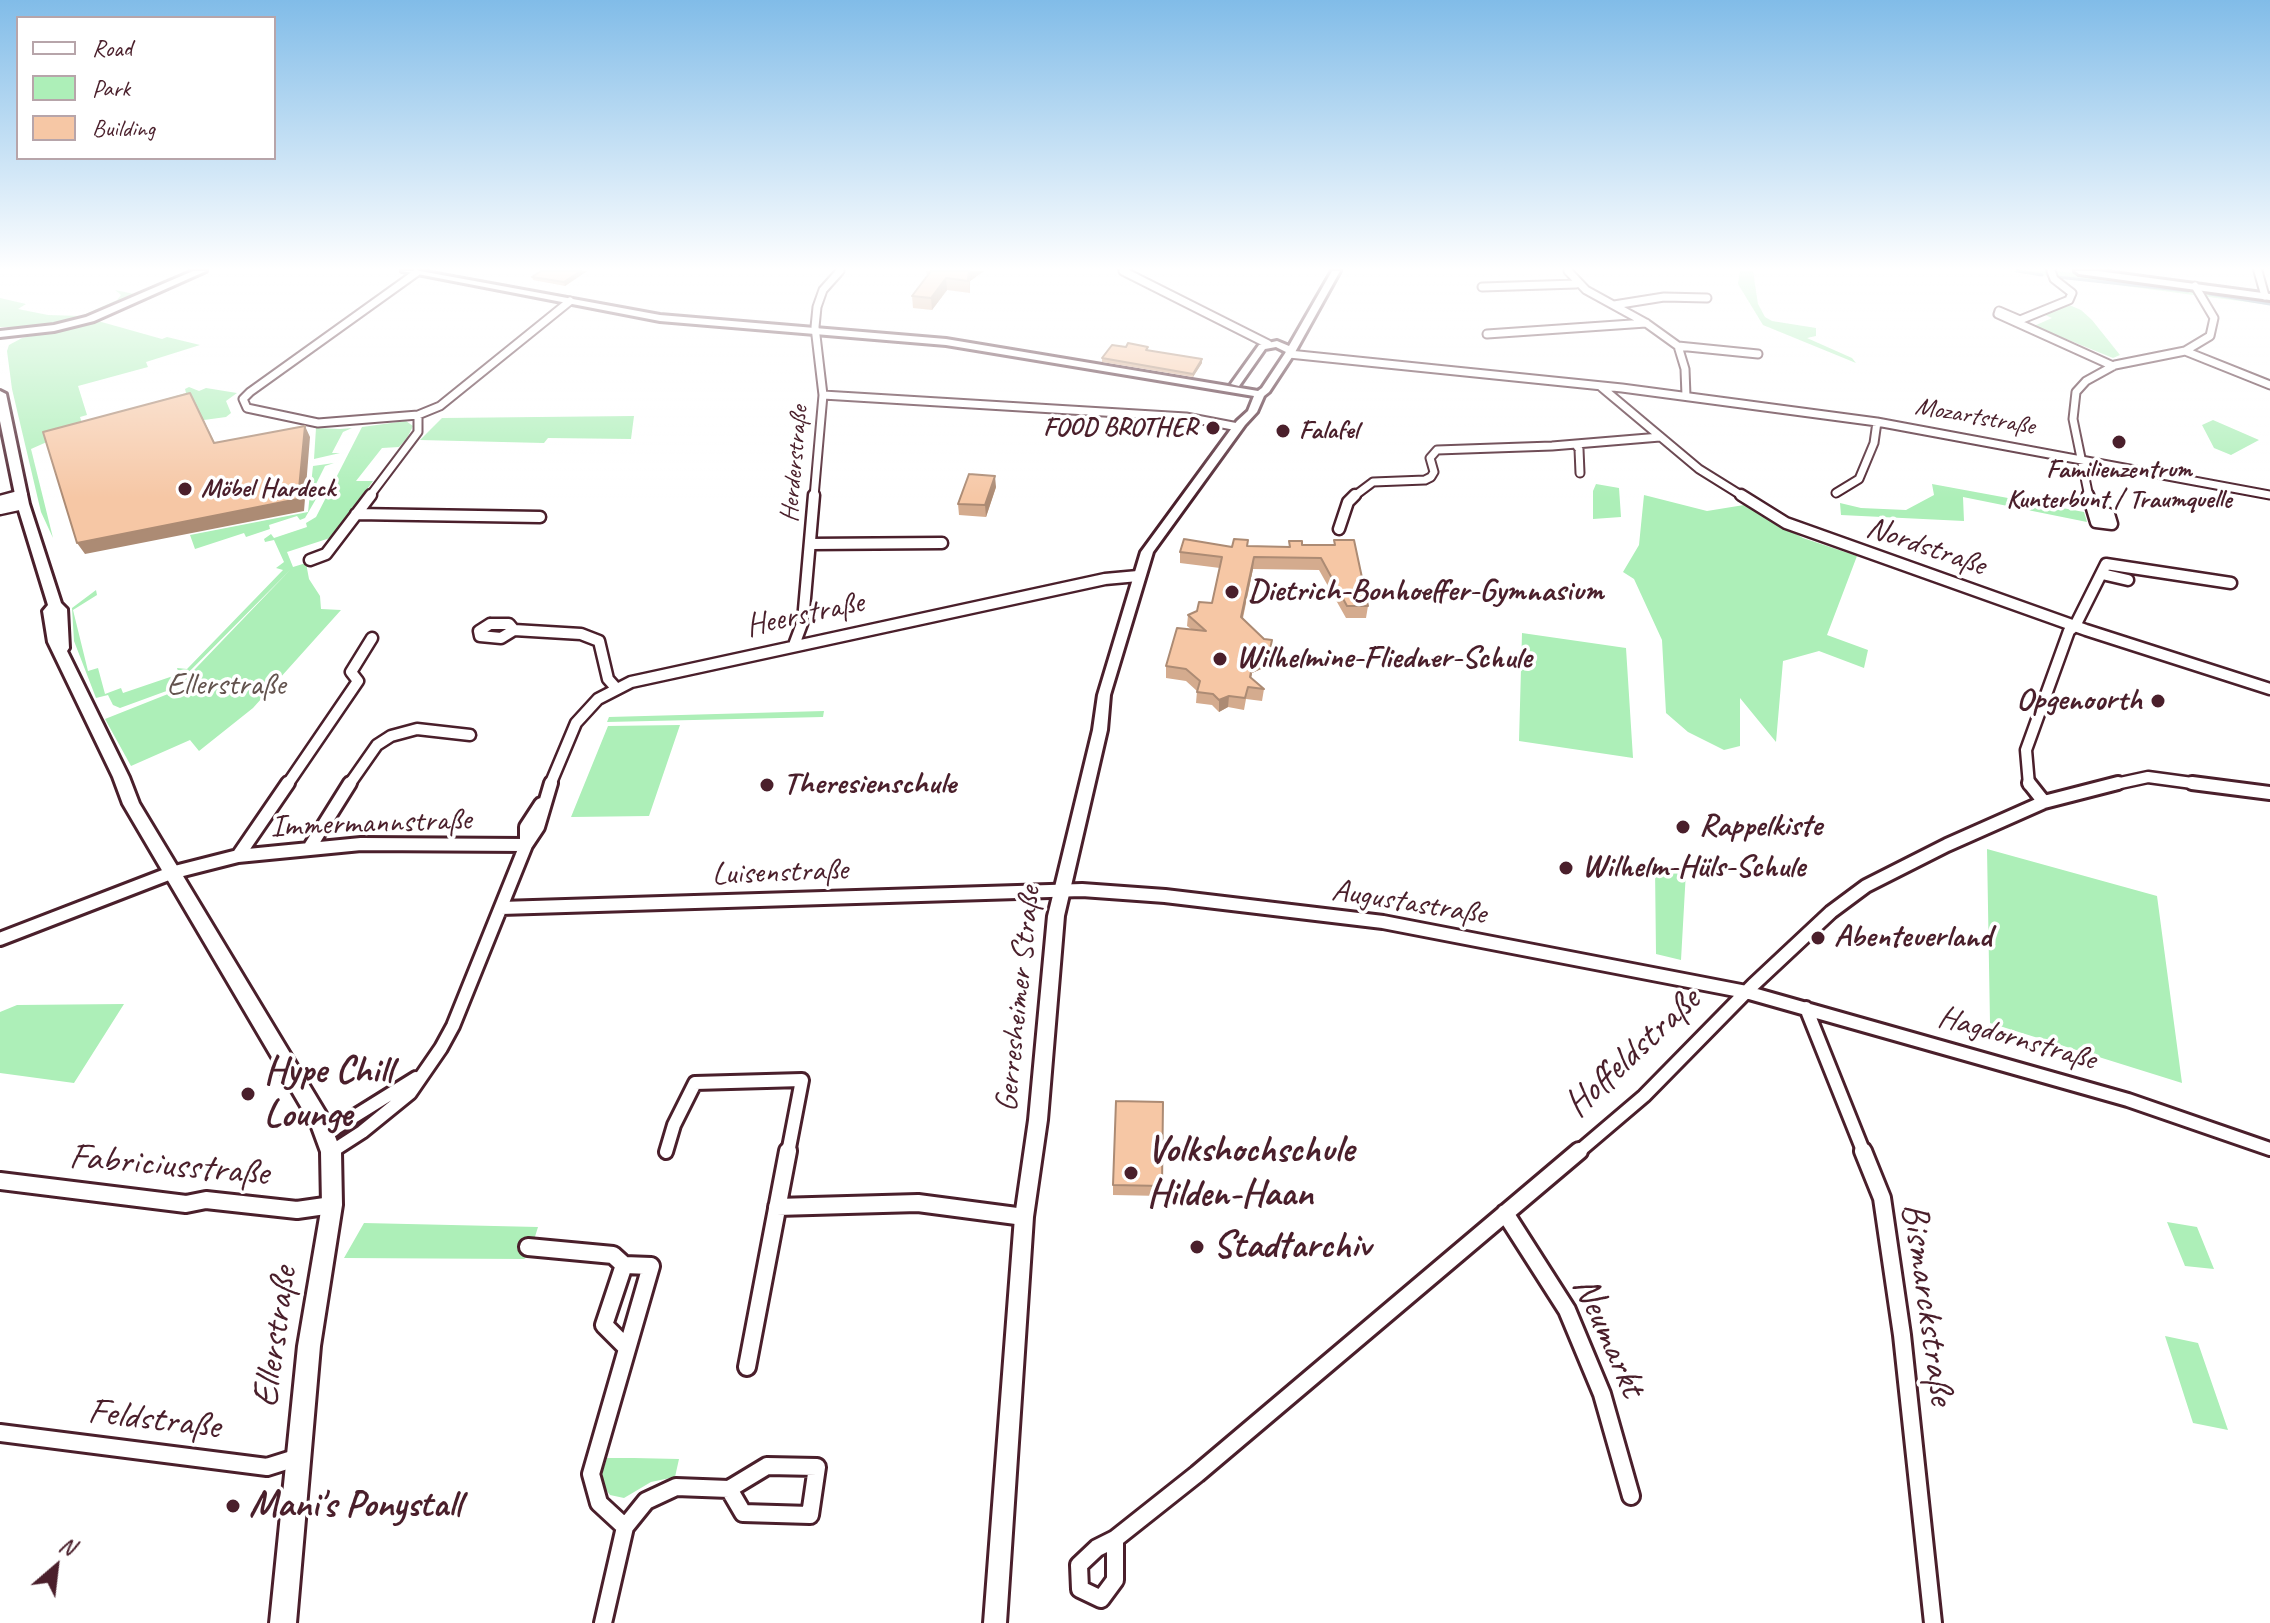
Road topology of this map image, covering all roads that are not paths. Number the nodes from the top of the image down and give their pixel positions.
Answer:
1 (1678, 346) edge
2 (312, 347) edge
3 (513, 347) edge
4 (818, 347) edge
5 (974, 347) edge
6 (1263, 347) edge
7 (1279, 347) edge
8 (1293, 347) edge
9 (1702, 347) edge
10 (2070, 347) edge
11 (2193, 347) edge
12 (2185, 351) junction
13 (1290, 352) junction
14 (1758, 354) dead end
15 (2113, 366) junction
16 (2270, 385) edge
17 (1599, 386) junction
18 (1247, 391) junction
19 (0, 394) edge
20 (823, 395) junction
21 (1686, 396) junction
22 (418, 415) junction
23 (1877, 422) junction
24 (1240, 425) junction
25 (1660, 437) junction
26 (1576, 445) junction
27 (2080, 459) junction
28 (1580, 473) dead end
29 (1836, 493) dead end
30 (2270, 495) edge
31 (22, 500) junction
32 (0, 501) edge
33 (0, 509) edge
34 (2094, 511) dead end
35 (356, 514) junction
36 (540, 517) dead end
37 (1339, 529) dead end
38 (942, 543) dead end
39 (810, 544) junction
40 (310, 560) dead end
41 (2102, 574) junction
42 (1138, 576) junction
43 (2128, 580) dead end
44 (2231, 583) dead end
45 (803, 621) junction
46 (2075, 626) junction
47 (514, 630) dead end
48 (372, 638) dead end
49 (810, 642) junction
50 (794, 645) junction
51 (616, 688) junction
52 (2270, 689) edge
53 (470, 735) dead end
54 (2270, 793) edge
55 (2044, 802) junction
56 (526, 845) junction
57 (310, 847) junction
58 (238, 856) junction
59 (171, 873) junction
60 (1062, 890) junction
61 (501, 908) junction
62 (0, 939) edge
63 (1746, 992) junction
64 (1806, 1008) junction
65 (328, 1143) junction
66 (2270, 1149) edge
67 (666, 1152) dead end
68 (0, 1181) edge
69 (332, 1205) junction
70 (777, 1207) junction
71 (1505, 1213) junction
72 (1024, 1217) junction
73 (528, 1247) dead end
74 (624, 1265) junction
75 (626, 1347) junction
76 (747, 1367) dead end
77 (0, 1433) edge
78 (299, 1457) junction
79 (729, 1489) junction
80 (1631, 1496) dead end
81 (625, 1527) junction
82 (1115, 1539) dead end
83 (283, 1623) edge
84 (603, 1623) edge
85 (995, 1623) edge
86 (1933, 1623) edge

1 - 21 street
2 - 22 street
3 - 22 street
4 - 20 street, Herderstraße
5 - 18 street
6 - 18 street, Gerresheimer Straße
7 - 13 street
8 - 13 street, Gerresheimer Straße
9 - 14 street
10 - 15 street
11 - 12 street
12 - 15 street
12 - 16 street
13 - 17 street, Mozartstraße
13 - 18 street, Gerresheimer Straße
15 - 27 street
17 - 21 street, Mozartstraße
17 - 25 street, Nordstraße
18 - 24 street, Gerresheimer Straße
19 - 31 main road, Ellerstraße
20 - 24 street
20 - 39 street, Herderstraße
21 - 23 street, Mozartstraße
22 - 35 street
23 - 27 street, Mozartstraße
23 - 29 street
24 - 42 street, Gerresheimer Straße
25 - 26 street
25 - 46 street, Nordstraße
26 - 28 street
26 - 37 street
27 - 30 street, Mozartstraße
27 - 34 street
31 - 32 street
31 - 33 street
31 - 59 main road, Ellerstraße
35 - 36 street
35 - 40 street
38 - 39 street
39 - 45 street, Herderstraße
41 - 43 street
41 - 44 street
41 - 46 street
42 - 49 street, Heerstraße
42 - 60 street, Gerresheimer Straße
45 - 49 street, Herderstraße
45 - 50 street, Herderstraße
46 - 52 street, Nordstraße
46 - 55 street
47 - 51 street
48 - 58 street
49 - 50 street, Heerstraße
50 - 51 street, Heerstraße
51 - 56 street, Heerstraße
53 - 57 street
54 - 55 street, Hoffeldstraße
55 - 63 street, Hoffeldstraße
56 - 57 street, Immermannstraße
56 - 61 street, Heerstraße
57 - 58 street, Immermannstraße
58 - 59 street, Immermannstraße
59 - 62 street, Immermannstraße
59 - 65 main road, Ellerstraße
60 - 61 street, Luisenstraße
60 - 63 street, Augustastraße
60 - 72 street, Gerresheimer Straße
61 - 65 street, Heerstraße
63 - 64 street, Hagdornstraße
63 - 71 street, Hoffeldstraße
64 - 66 street, Hagdornstraße
64 - 86 street, Bismarckstraße
65 - 69 main road, Ellerstraße
67 - 70 street
68 - 69 street, Fabriciusstraße
69 - 78 main road, Ellerstraße
70 - 72 street
70 - 76 street
71 - 80 street, Neumarkt
71 - 82 street, Hoffeldstraße
72 - 85 street, Gerresheimer Straße
73 - 74 street
74 - 75 street
74 - 75 street
75 - 81 street
77 - 78 street, Feldstraße
78 - 83 main road, Ellerstraße
79 - 79 street
79 - 81 street
81 - 84 street

